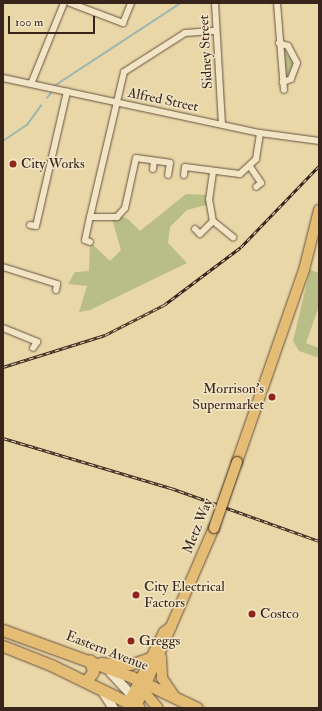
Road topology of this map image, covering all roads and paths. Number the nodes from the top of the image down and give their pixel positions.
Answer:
1 (64, 3) edge
2 (70, 3) edge
3 (131, 3) edge
4 (215, 3) edge
5 (277, 3) edge
6 (216, 31) junction
7 (279, 43) junction
8 (3, 78) edge
9 (283, 82) junction
10 (31, 84) junction
11 (284, 90) dead end
12 (67, 92) junction
13 (115, 102) junction
14 (222, 124) junction
15 (260, 132) junction
16 (319, 142) edge
17 (154, 161) junction
18 (250, 168) junction
19 (153, 169) dead end
20 (213, 172) junction
21 (168, 175) dead end
22 (184, 175) dead end
23 (256, 187) dead end
24 (319, 210) edge
25 (90, 217) junction
26 (213, 222) junction
27 (30, 225) dead end
28 (195, 229) dead end
29 (233, 237) dead end
30 (90, 242) dead end
31 (3, 267) edge
32 (56, 290) dead end
33 (3, 328) edge
34 (33, 348) dead end
35 (171, 627) junction
36 (3, 630) edge
37 (3, 646) edge
38 (162, 653) junction
39 (150, 658) junction
40 (93, 661) junction
41 (86, 681) junction
42 (99, 688) junction
43 (174, 696) junction
44 (136, 698) edge
45 (192, 707) edge
46 (113, 708) edge
47 (158, 708) edge

1 - 10 street
2 - 3 street
4 - 6 street, Sidney Street
5 - 7 street
6 - 13 street
6 - 14 street, Sidney Street
7 - 9 street
7 - 9 street
8 - 10 street, Alfred Street
9 - 11 street
10 - 12 street, Alfred Street
12 - 13 street, Alfred Street
12 - 27 street
13 - 14 street, Alfred Street
13 - 25 street
14 - 15 street, Alfred Street
15 - 16 street, Alfred Street
15 - 18 street
17 - 19 street
17 - 21 street
17 - 25 street
18 - 20 street
18 - 23 street
20 - 22 street
20 - 26 street
24 - 35 main road, Metz Way, bridge
25 - 30 street
26 - 28 street
26 - 29 street
31 - 32 street
33 - 34 street
35 - 38 main road, Metz Way
35 - 39 main road, Metz Way
36 - 40 highway, Eastern Avenue
37 - 41 highway, Eastern Avenue
38 - 43 main road
38 - 44 main road, Metz Way
39 - 40 main road
39 - 44 main road, Metz Way
40 - 41 highway
40 - 44 highway, Eastern Avenue
40 - 44 street
41 - 42 highway, Eastern Avenue
42 - 44 highway, Eastern Avenue
42 - 46 street
43 - 44 highway, Eastern Avenue
43 - 45 highway, Eastern Avenue
44 - 47 main road

